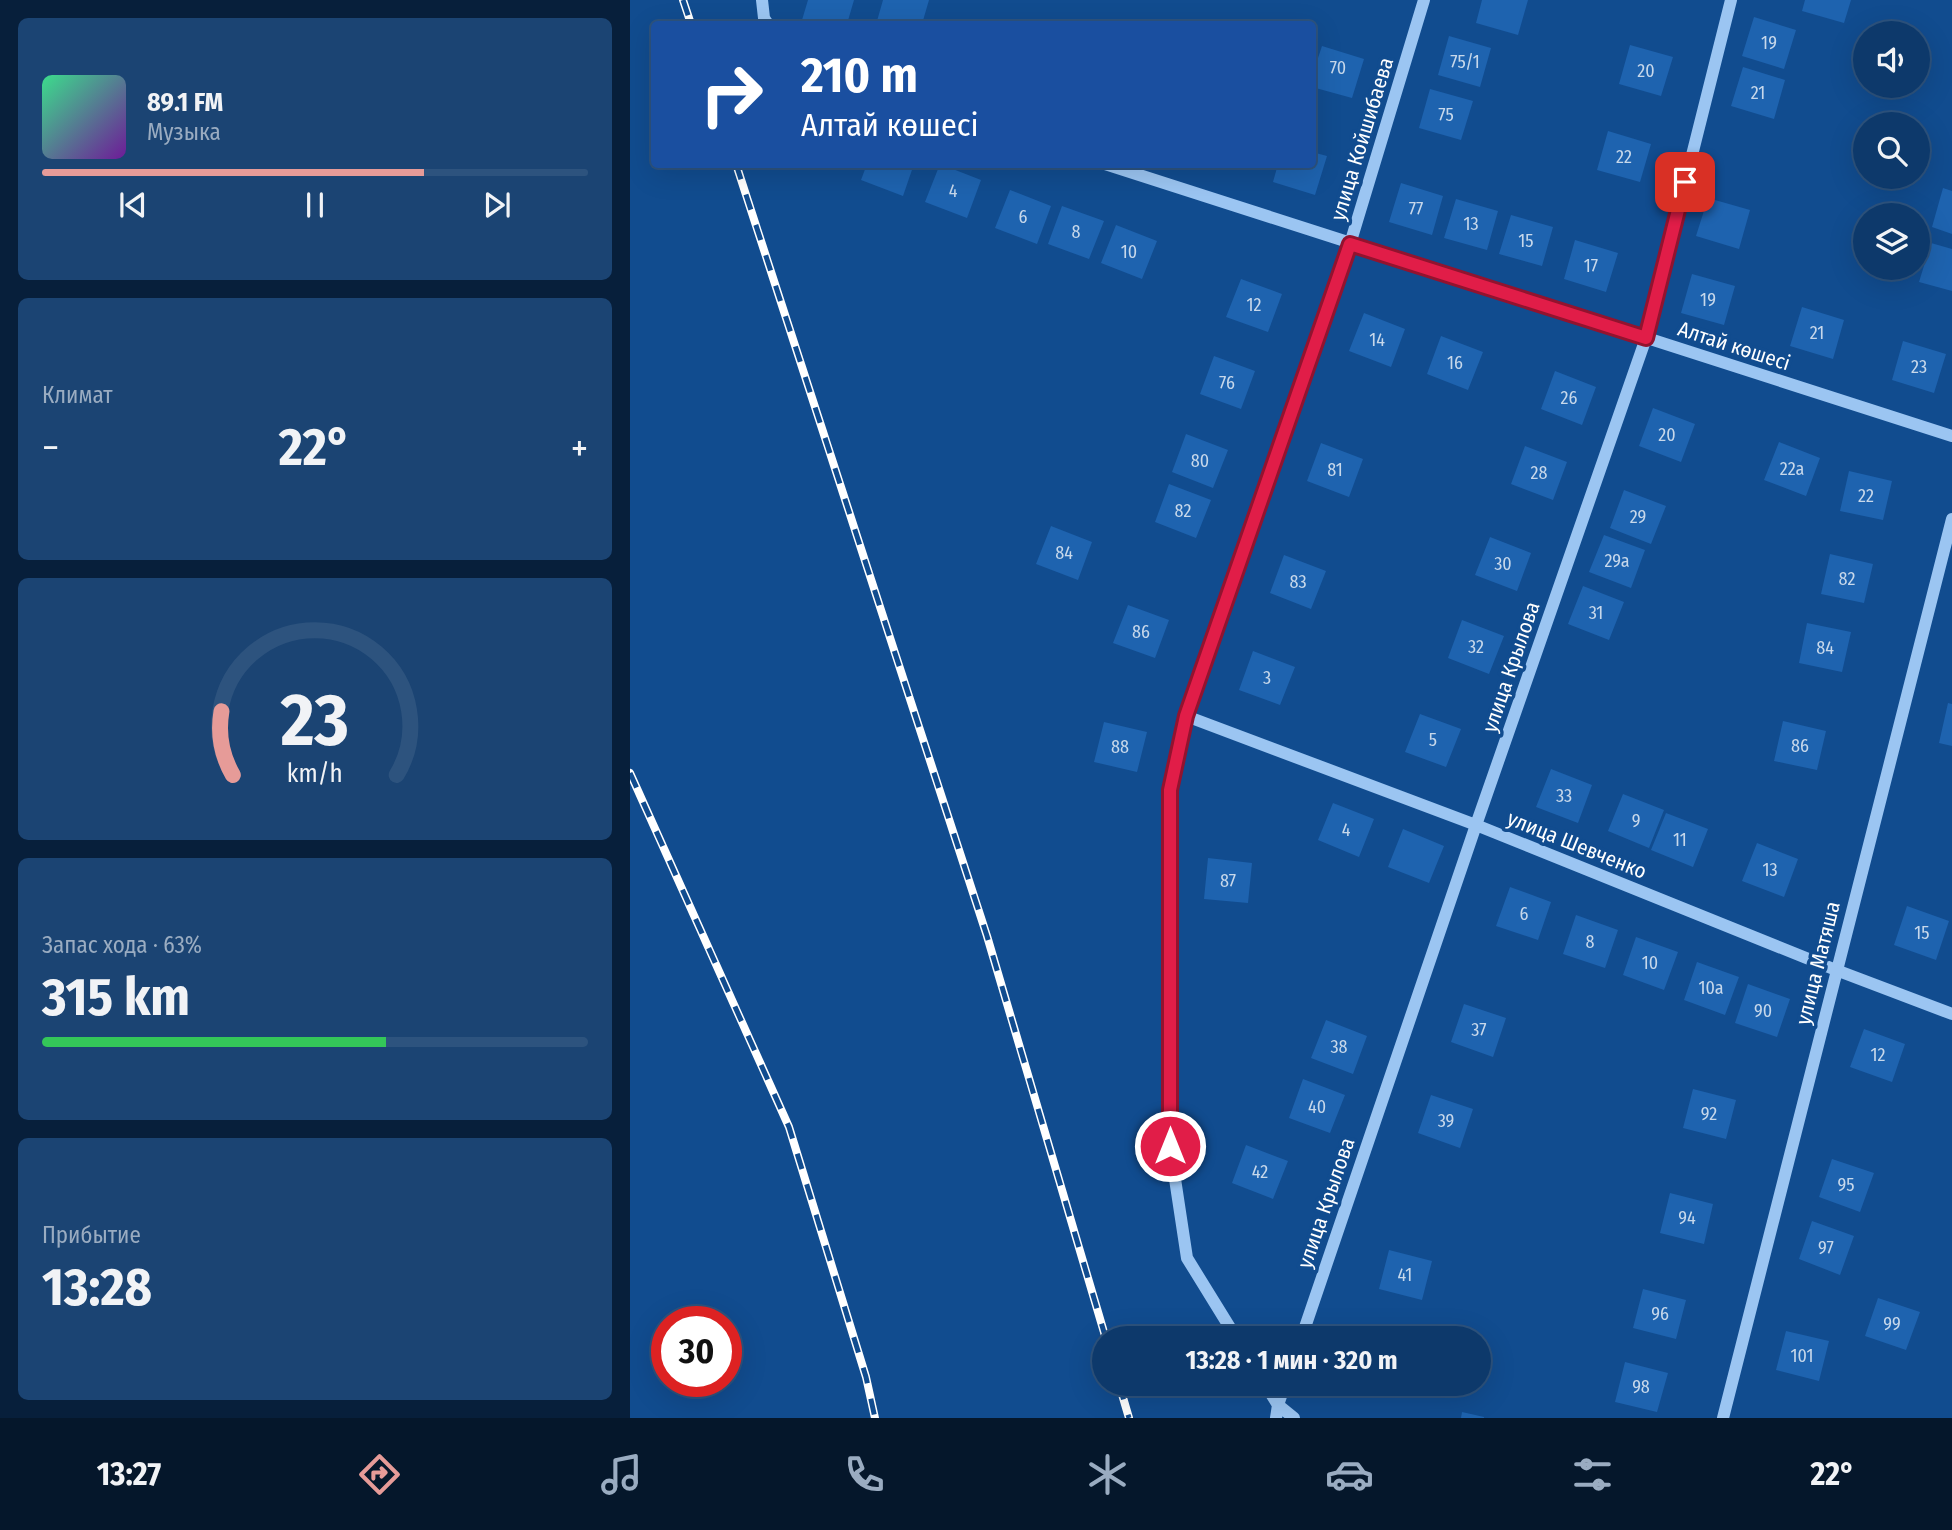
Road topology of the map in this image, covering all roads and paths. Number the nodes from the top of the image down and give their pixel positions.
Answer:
1 (762, 0) edge
2 (1424, 0) edge
3 (1731, 0) edge
4 (766, 21) edge
5 (1117, 168) edge
6 (1350, 244) junction
7 (1646, 338) junction
8 (1952, 436) edge
9 (1952, 519) edge
10 (1186, 716) junction
11 (1476, 825) junction
12 (1836, 970) junction
13 (1952, 1014) edge
14 (1229, 1326) edge
15 (1305, 1326) edge
16 (1277, 1412) edge
17 (1294, 1418) edge
18 (1723, 1418) edge

1 - 4 street
2 - 6 street, улица Койшибаева
3 - 7 street, улица Крылова
5 - 6 street, Алтай көшесі
6 - 7 street, Алтай көшесі
6 - 10 street, улица Койшибаева
7 - 8 street, Алтай көшесі
7 - 11 street, улица Крылова
9 - 12 street, улица Матяша
10 - 11 street, улица Шевченко
10 - 14 street, улица Койшибаева
11 - 12 street, улица Шевченко
11 - 15 street, улица Крылова
12 - 13 street, улица Шевченко
12 - 18 street, улица Матяша
16 - 17 street

